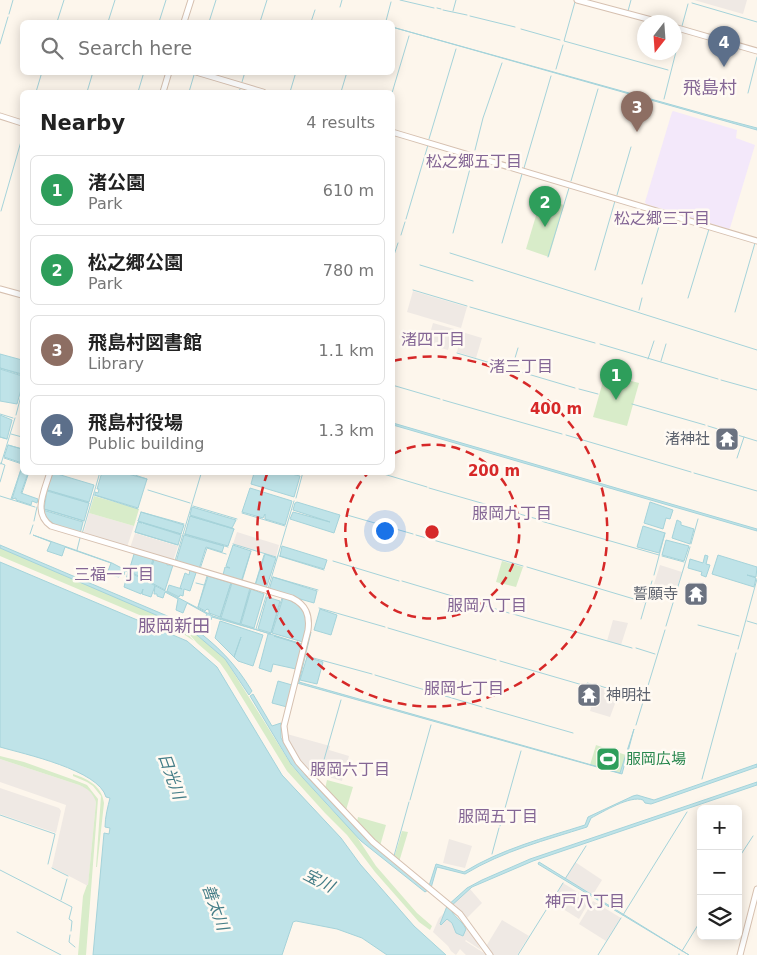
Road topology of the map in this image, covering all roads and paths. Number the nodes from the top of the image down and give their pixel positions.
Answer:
1 (191, 0) edge
2 (577, 0) edge
3 (637, 16) edge
4 (185, 20) edge
5 (682, 29) edge
6 (757, 51) edge
7 (168, 75) edge
8 (206, 75) edge
9 (164, 90) edge
10 (256, 90) edge
11 (0, 116) edge
12 (20, 122) edge
13 (395, 133) edge
14 (757, 241) edge
15 (0, 289) edge
16 (20, 295) edge
17 (49, 475) edge
18 (757, 889) edge
19 (490, 955) edge
20 (740, 955) edge

1 - 4 street
2 - 3 street
5 - 6 street
7 - 9 street
8 - 10 street
11 - 12 street
13 - 14 street
15 - 16 street
17 - 19 street
18 - 20 street

